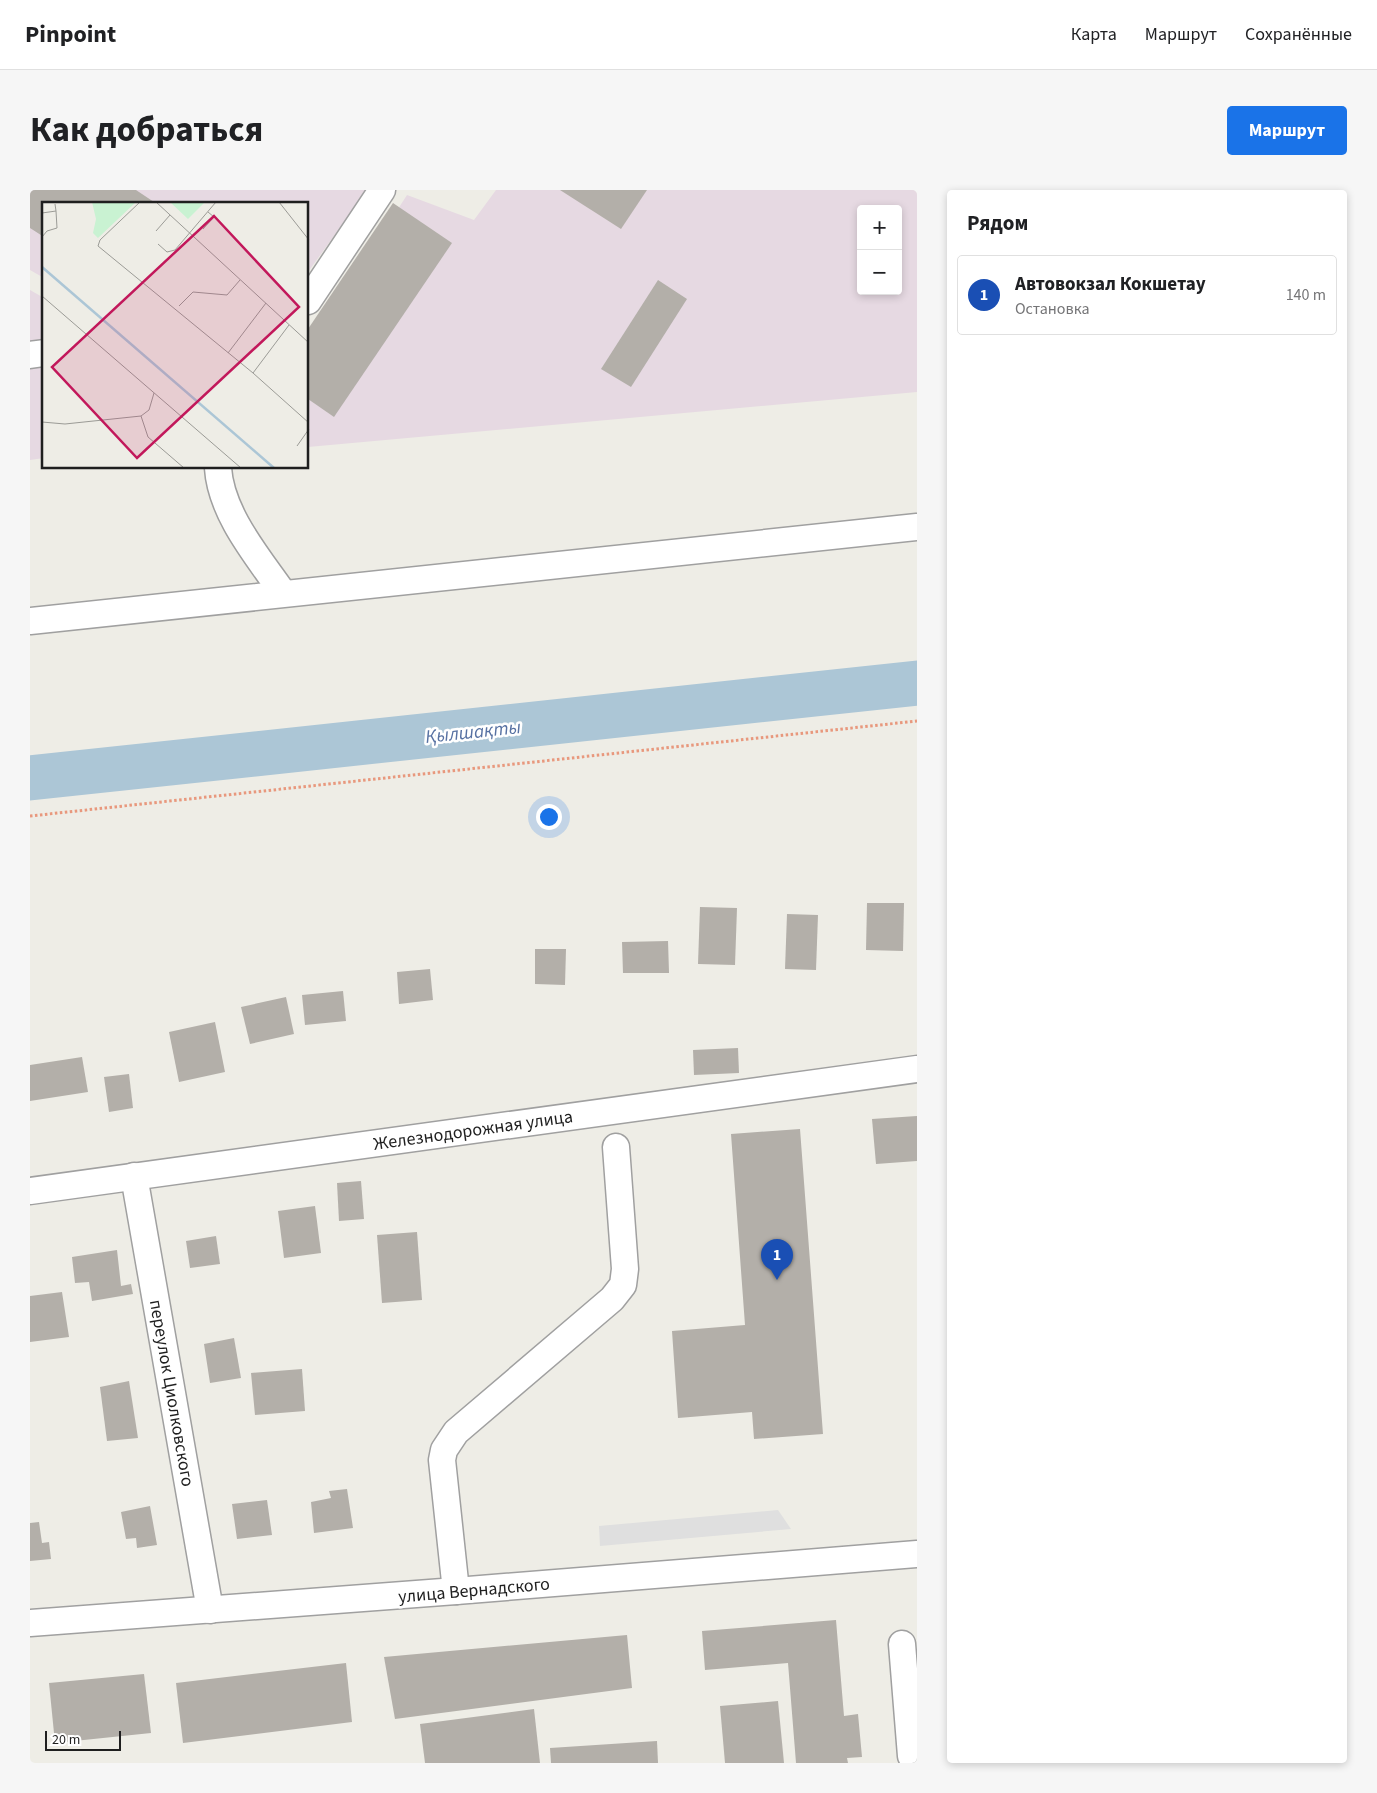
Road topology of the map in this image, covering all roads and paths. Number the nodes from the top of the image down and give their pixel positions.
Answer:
1 (382, 190) edge
2 (309, 300) edge
3 (218, 469) edge
4 (917, 527) edge
5 (284, 593) junction
6 (30, 621) edge
7 (917, 721) edge
8 (30, 816) edge
9 (917, 1069) edge
10 (616, 1147) dead end
11 (134, 1176) junction
12 (30, 1190) edge
13 (917, 1554) edge
14 (456, 1591) junction
15 (210, 1610) junction
16 (30, 1623) edge
17 (902, 1644) dead end
18 (913, 1758) edge

1 - 2 street
3 - 5 street
4 - 5 street
5 - 6 street
7 - 8 path
9 - 11 street, Железнодорожная улица
10 - 14 street
11 - 12 street, Железнодорожная улица
11 - 15 street, переулок Циолковского
13 - 14 street, улица Вернадского
14 - 15 street, улица Вернадского
15 - 16 street, улица Вернадского
17 - 18 street

